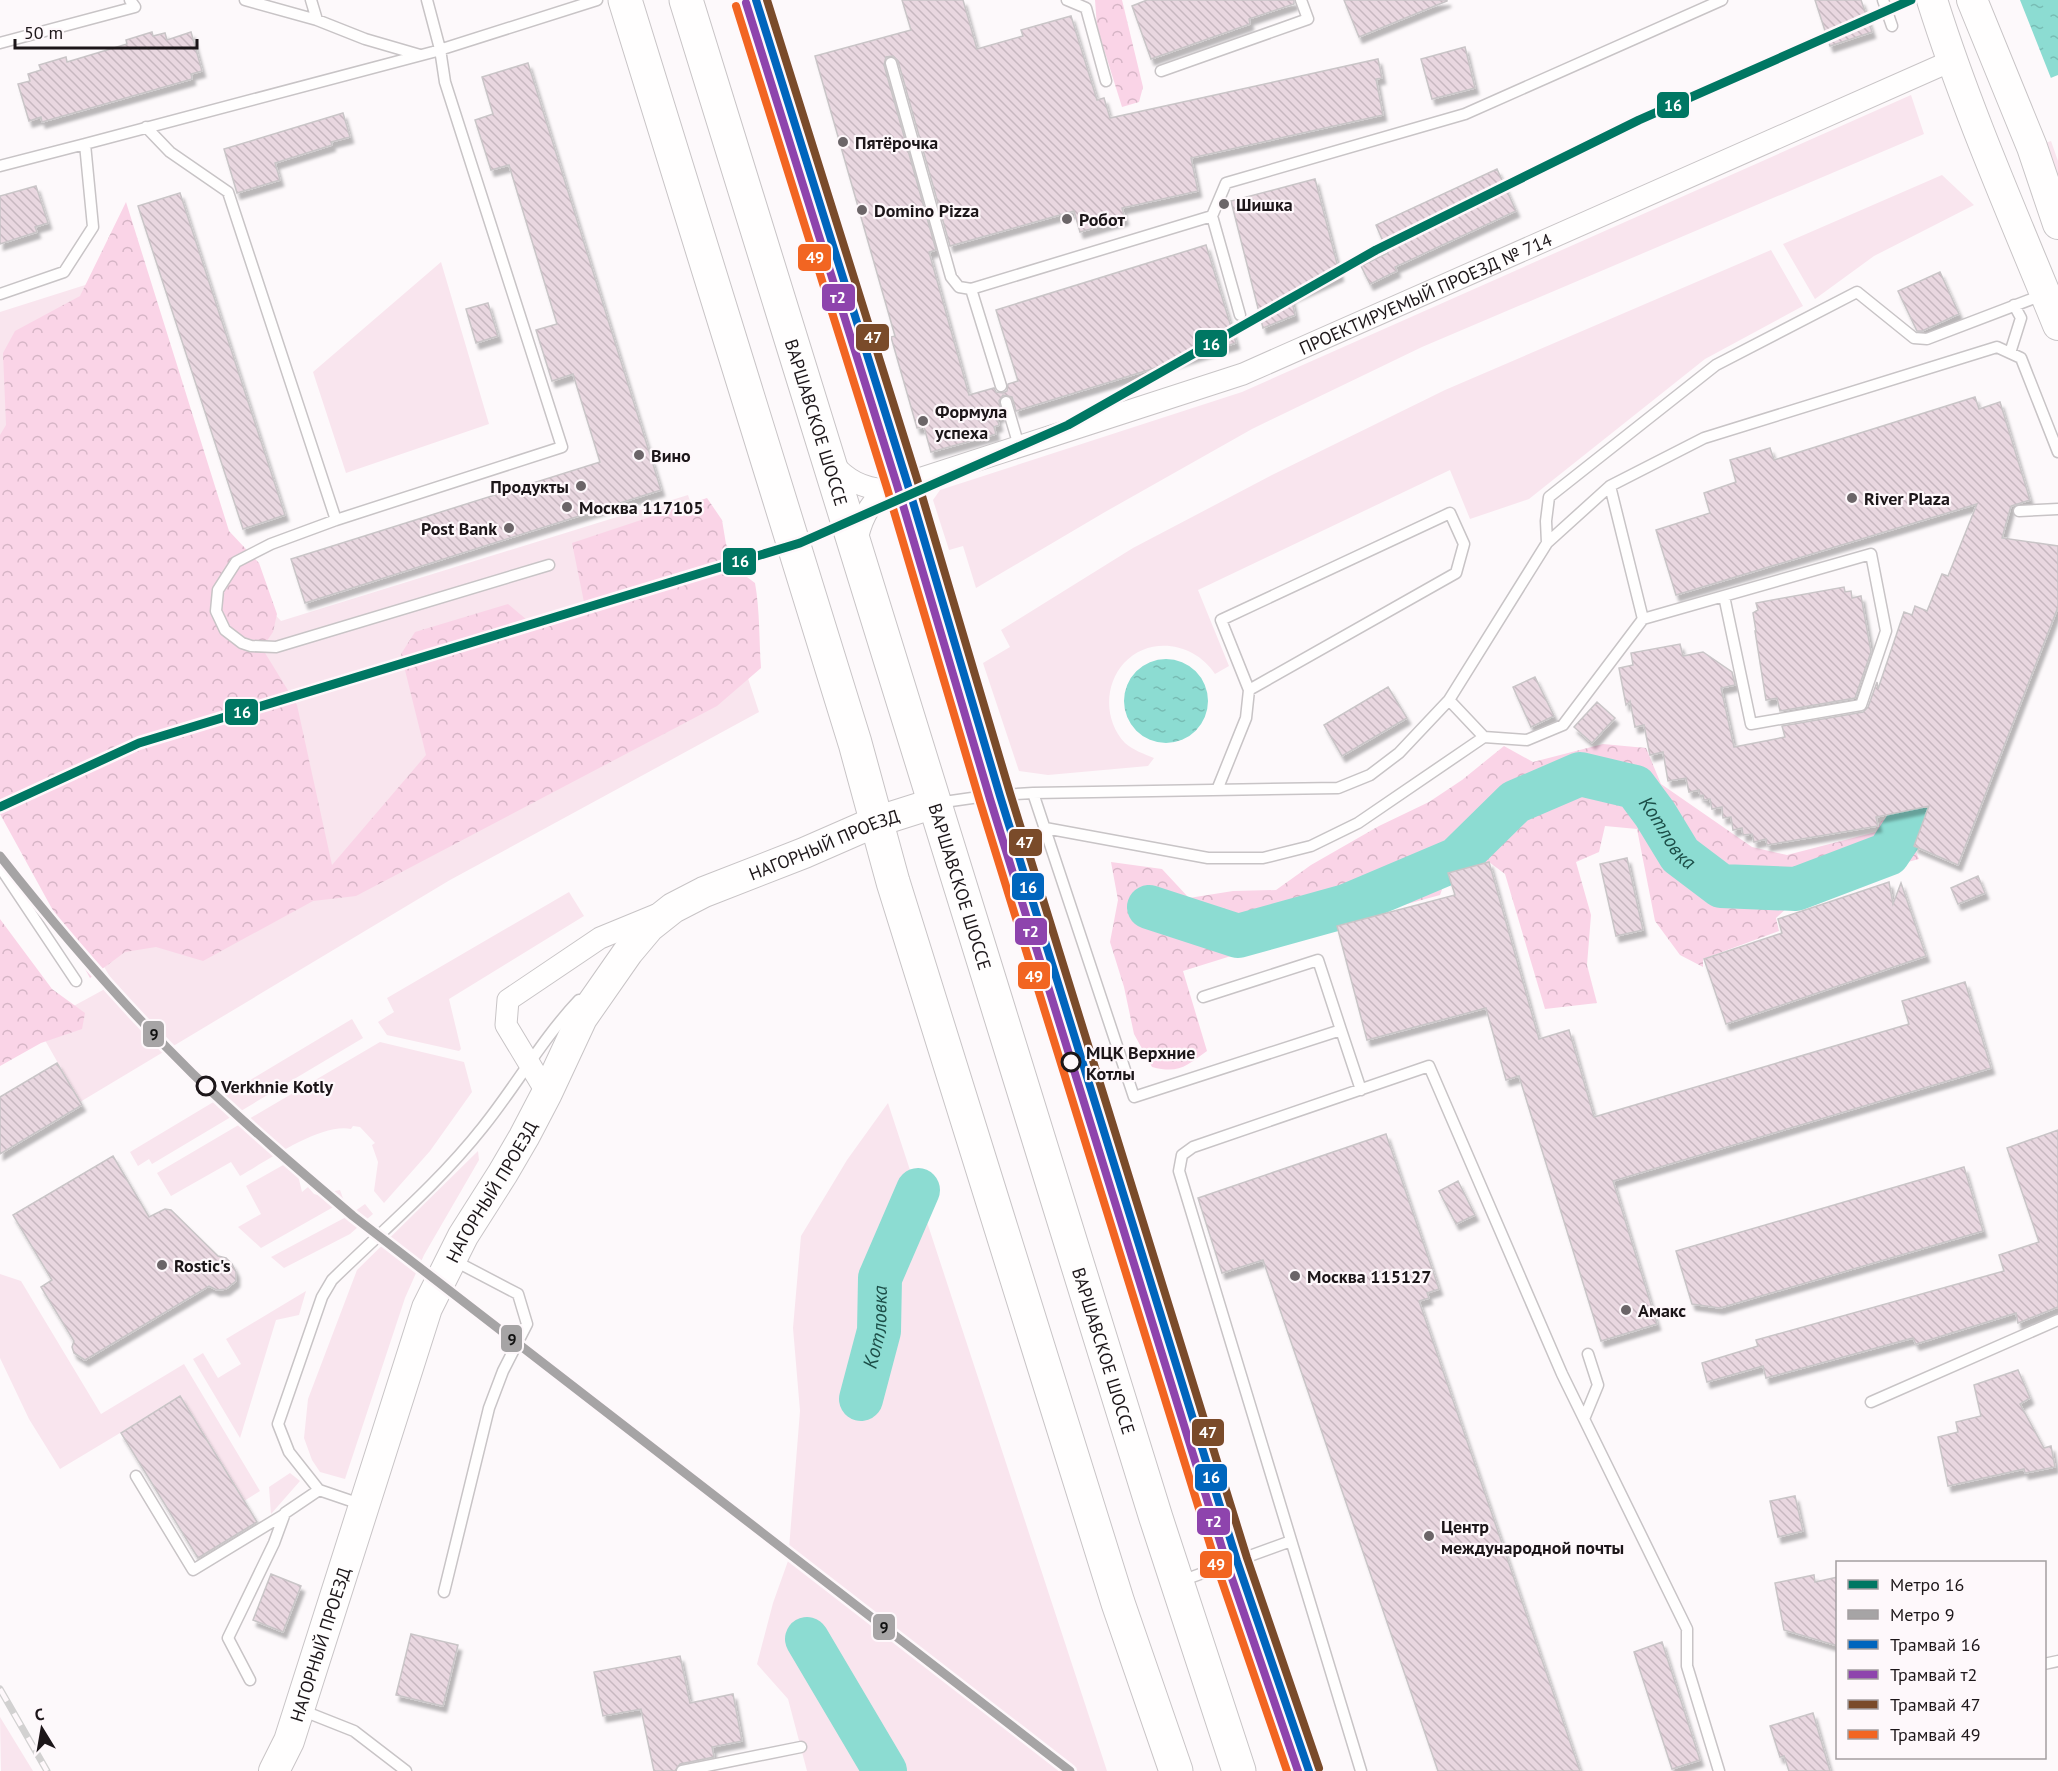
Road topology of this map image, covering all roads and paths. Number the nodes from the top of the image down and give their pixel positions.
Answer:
1 (130, 0) edge
2 (245, 0) edge
3 (311, 0) edge
4 (427, 0) edge
5 (597, 0) edge
6 (625, 0) edge
7 (686, 0) edge
8 (1067, 0) edge
9 (1301, 0) edge
10 (1722, 0) edge
11 (1883, 0) edge
12 (1932, 0) edge
13 (1972, 0) edge
14 (317, 20) junction
15 (1892, 26) dead end
16 (0, 43) edge
17 (440, 49) junction
18 (420, 55) junction
19 (1951, 60) junction
20 (891, 63) dead end
21 (1161, 71) dead end
22 (1106, 81) dead end
23 (146, 127) junction
24 (85, 144) junction
25 (0, 166) edge
26 (1212, 216) junction
27 (2058, 224) edge
28 (971, 289) junction
29 (0, 294) edge
30 (2046, 294) junction
31 (2014, 305) junction
32 (1240, 315) dead end
33 (2058, 324) edge
34 (2010, 353) junction
35 (1001, 386) dead end
36 (1006, 402) dead end
37 (1019, 446) junction
38 (2058, 452) edge
39 (829, 460) junction
40 (1610, 486) junction
41 (885, 490) junction
42 (2058, 509) edge
43 (2019, 512) dead end
44 (336, 520) junction
45 (1548, 543) junction
46 (855, 546) junction
47 (549, 565) dead end
48 (1724, 596) junction
49 (1643, 619) junction
50 (1249, 690) junction
51 (1449, 700) junction
52 (1484, 737) junction
53 (1217, 790) junction
54 (1033, 794) junction
55 (935, 803) junction
56 (875, 822) junction
57 (1045, 828) junction
58 (0, 867) edge
59 (673, 908) junction
60 (76, 981) dead end
61 (608, 981) junction
62 (1203, 997) dead end
63 (1341, 1030) junction
64 (528, 1063) junction
65 (1361, 1090) junction
66 (547, 1093) junction
67 (451, 1259) junction
68 (2058, 1320) edge
69 (1588, 1354) dead end
70 (1871, 1402) dead end
71 (1584, 1419) junction
72 (136, 1476) dead end
73 (319, 1490) junction
74 (364, 1505) junction
75 (285, 1514) junction
76 (1291, 1541) junction
77 (1176, 1583) junction
78 (444, 1592) dead end
79 (250, 1680) dead end
80 (300, 1710) junction
81 (801, 1747) dead end
82 (274, 1771) edge
83 (406, 1771) edge
84 (681, 1771) edge
85 (1176, 1771) edge
86 (1239, 1771) edge
87 (1361, 1771) edge
88 (1719, 1771) edge

1 - 16 lane
2 - 14 lane
3 - 14 lane
4 - 17 lane
5 - 17 lane
6 - 56 main road
7 - 39 main road, ВАРШАВСКОЕ ШОССЕ
8 - 22 lane
9 - 21 lane
10 - 26 lane
11 - 15 lane
12 - 19 street
13 - 27 street
14 - 18 lane
17 - 18 lane
17 - 44 lane
18 - 23 lane
19 - 30 street
19 - 37 street, ПРОЕКТИРУЕМЫЙ ПРОЕЗД № 714
20 - 28 lane
23 - 24 lane
23 - 44 lane
24 - 25 lane
24 - 29 lane
26 - 28 lane
26 - 32 lane
28 - 35 lane
30 - 31 lane
30 - 33 street
31 - 34 lane
31 - 45 lane
34 - 38 lane
34 - 40 lane
36 - 37 lane
37 - 41 street, ПРОЕКТИРУЕМЫЙ ПРОЕЗД № 714
39 - 41 street
39 - 46 main road, ВАРШАВСКОЕ ШОССЕ
40 - 45 lane
40 - 49 lane
41 - 46 street
42 - 43 lane
44 - 47 lane
45 - 51 lane
46 - 55 main road, ВАРШАВСКОЕ ШОССЕ
48 - 48 lane
48 - 49 lane
49 - 52 lane
50 - 50 lane
50 - 53 lane
51 - 52 lane
51 - 53 lane
52 - 57 lane
53 - 54 lane
54 - 55 lane
54 - 57 lane
55 - 56 street, НАГОРНЫЙ ПРОЕЗД
55 - 77 main road, ВАРШАВСКОЕ ШОССЕ
56 - 59 street, НАГОРНЫЙ ПРОЕЗД
56 - 85 main road
57 - 63 lane
58 - 60 lane
59 - 61 street, НАГОРНЫЙ ПРОЕЗД
59 - 64 street
61 - 64 lane
61 - 66 street, НАГОРНЫЙ ПРОЕЗД
62 - 63 lane
63 - 65 lane
64 - 66 street
64 - 73 lane
65 - 71 lane
65 - 76 lane
66 - 67 street, НАГОРНЫЙ ПРОЕЗД
67 - 74 street, НАГОРНЫЙ ПРОЕЗД
67 - 78 lane
68 - 70 lane
69 - 71 lane
71 - 88 lane
72 - 75 lane
73 - 74 lane
73 - 75 lane
74 - 80 street, НАГОРНЫЙ ПРОЕЗД
75 - 79 lane
76 - 77 lane
76 - 87 lane
77 - 86 main road, ВАРШАВСКОЕ ШОССЕ
80 - 82 street, НАГОРНЫЙ ПРОЕЗД
80 - 83 lane
81 - 84 lane

